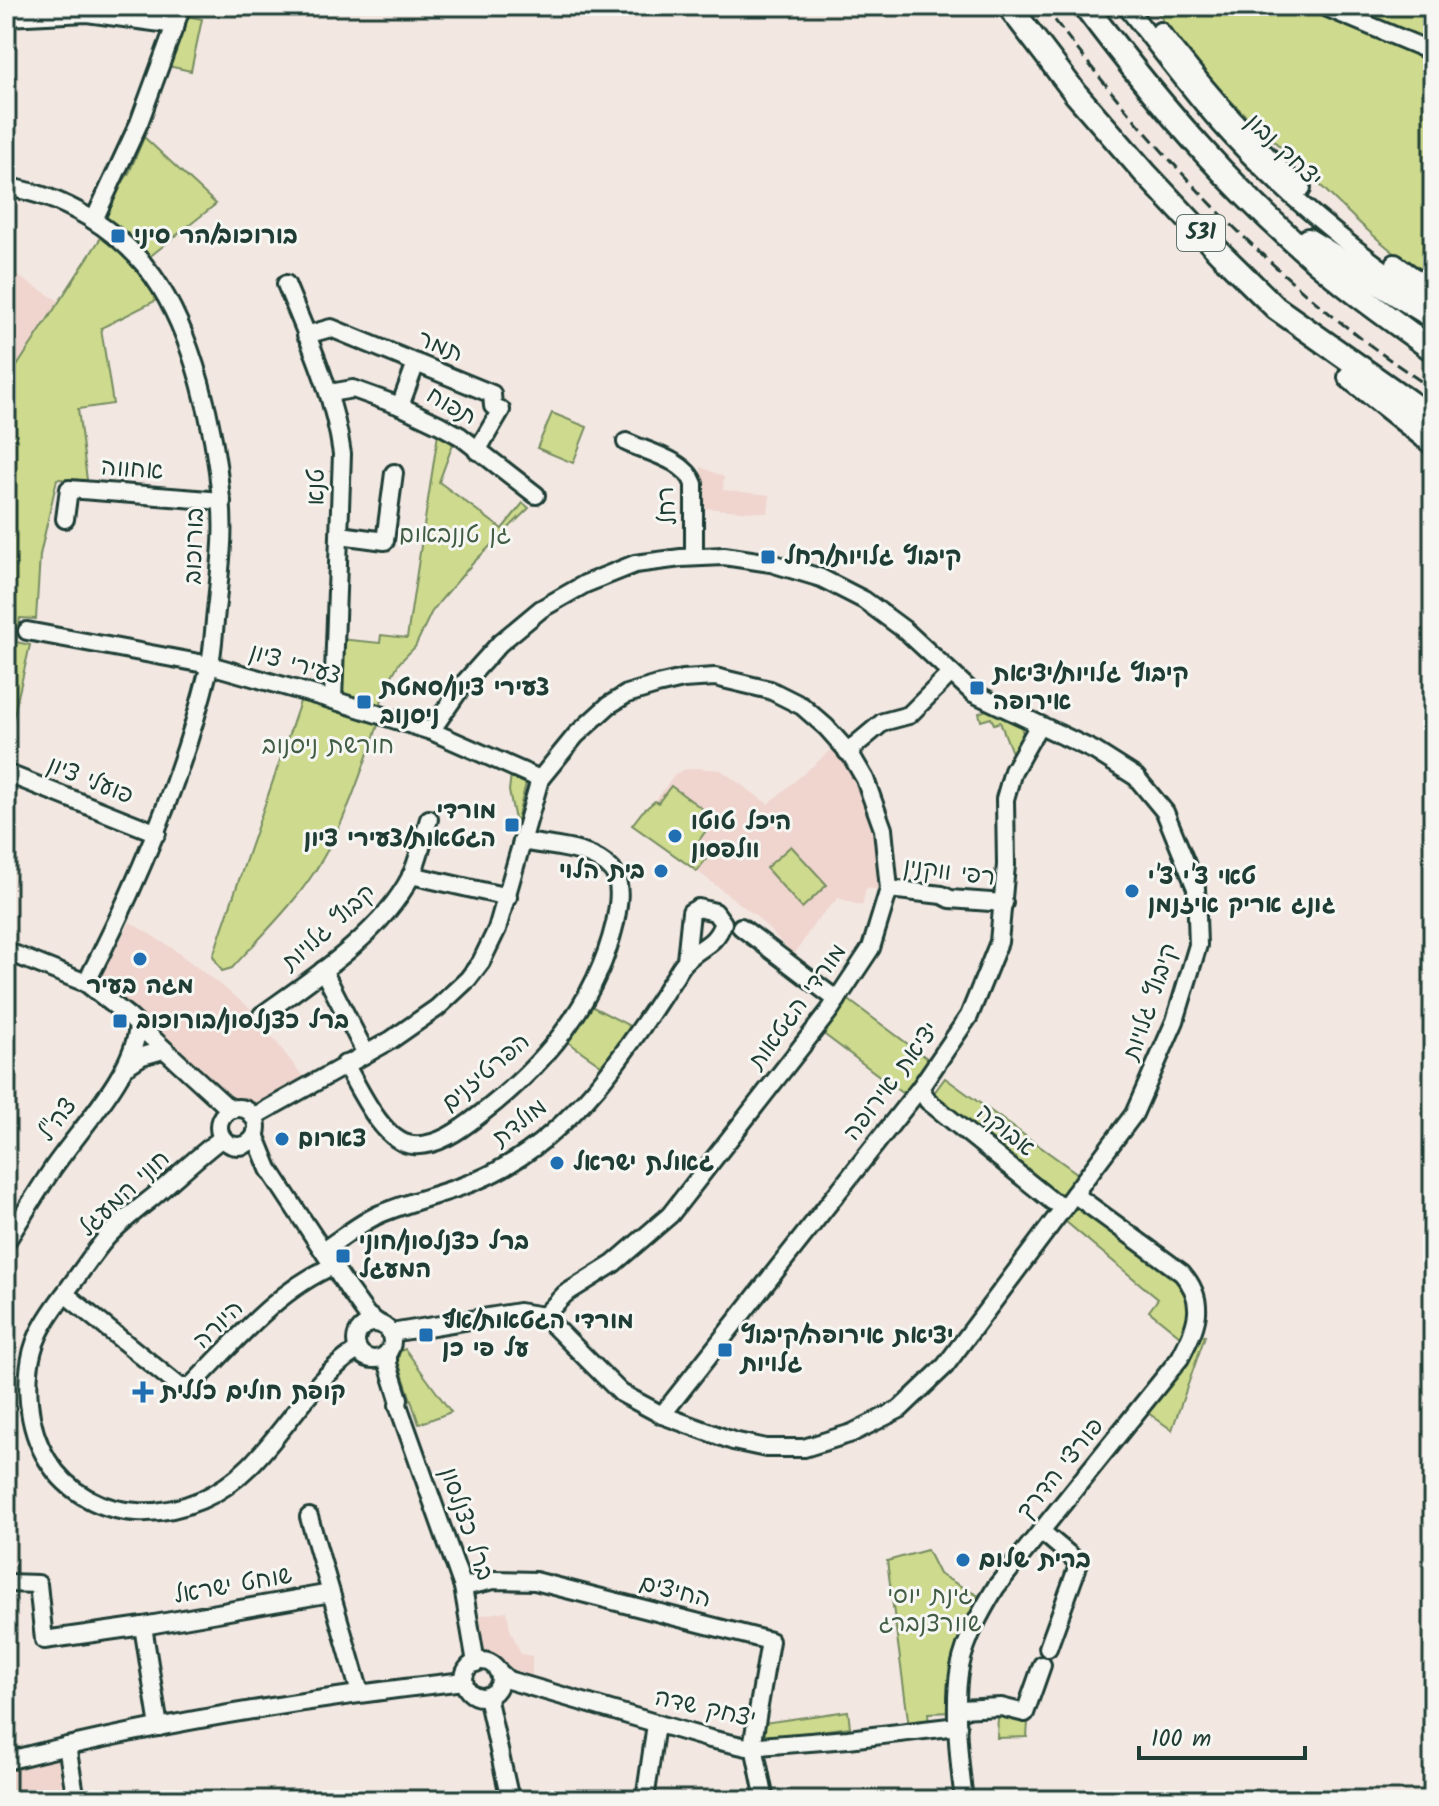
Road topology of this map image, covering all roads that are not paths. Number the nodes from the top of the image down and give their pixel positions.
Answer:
1 (182, 6) edge
2 (1009, 6) edge
3 (1085, 6) edge
4 (1126, 6) edge
5 (1140, 6) edge
6 (1323, 6) edge
7 (88, 9) edge
8 (6, 17) edge
9 (176, 25) junction
10 (1433, 52) edge
11 (6, 187) edge
12 (1260, 210) junction
13 (94, 220) junction
14 (286, 284) dead end
15 (1433, 290) edge
16 (1433, 304) edge
17 (1276, 308) junction
18 (1433, 317) edge
19 (306, 335) junction
20 (1433, 350) edge
21 (416, 363) junction
22 (330, 393) junction
23 (400, 406) junction
24 (1433, 419) edge
25 (626, 442) dead end
26 (1433, 443) edge
27 (477, 451) junction
28 (394, 473) dead end
29 (536, 495) dead end
30 (222, 501) junction
31 (65, 519) dead end
32 (340, 535) junction
33 (694, 557) junction
34 (27, 631) dead end
35 (210, 665) junction
36 (951, 673) junction
37 (333, 700) junction
38 (1039, 725) junction
39 (431, 731) junction
40 (847, 752) junction
41 (6, 773) edge
42 (540, 779) junction
43 (429, 819) dead end
44 (157, 833) junction
45 (522, 841) junction
46 (411, 875) junction
47 (889, 889) junction
48 (508, 897) junction
49 (1004, 903) junction
50 (741, 927) dead end
51 (6, 951) edge
52 (686, 960) dead end
53 (323, 970) junction
54 (86, 983) junction
55 (837, 1000) junction
56 (262, 1015) dead end
57 (138, 1026) junction
58 (163, 1050) junction
59 (365, 1052) junction
60 (345, 1064) junction
61 (125, 1067) junction
62 (920, 1088) junction
63 (227, 1114) junction
64 (255, 1124) junction
65 (222, 1138) junction
66 (238, 1146) junction
67 (269, 1169) junction
68 (1069, 1200) junction
69 (6, 1242) edge
70 (324, 1250) junction
71 (333, 1266) junction
72 (349, 1290) junction
73 (65, 1294) junction
74 (1198, 1314) joint
75 (544, 1316) junction
76 (384, 1328) junction
77 (358, 1333) junction
78 (388, 1352) junction
79 (364, 1354) junction
80 (398, 1405) junction
81 (662, 1415) junction
82 (309, 1517) dead end
83 (1041, 1531) junction
84 (6, 1583) edge
85 (463, 1587) junction
86 (331, 1593) junction
87 (143, 1626) junction
88 (1048, 1648) dead end
89 (476, 1663) junction
90 (1042, 1665) dead end
91 (498, 1671) junction
92 (464, 1681) junction
93 (360, 1693) junction
94 (487, 1696) junction
95 (958, 1718) junction
96 (656, 1724) junction
97 (159, 1727) junction
98 (67, 1746) junction
99 (755, 1747) junction
100 (6, 1761) edge
101 (76, 1800) edge
102 (510, 1800) edge
103 (645, 1800) edge
104 (765, 1800) edge
105 (964, 1800) edge

1 - 9 street
2 - 17 highway, 531
3 - 12 highway, 531
4 - 16 street, יצחק נבון
5 - 15 street, יצחק נבון
6 - 10 street
7 - 8 street
7 - 9 street
9 - 13 street
11 - 13 street, בורוכוב
12 - 18 highway
12 - 20 highway, 531
13 - 30 street, בורוכוב
14 - 19 street, טנא
17 - 24 highway, 531
17 - 26 highway
19 - 21 street, תמר
19 - 22 street, טנא
21 - 23 street
21 - 27 street, תמר
22 - 23 street, תפוח
22 - 32 street, טנא
23 - 27 street, תפוח
25 - 33 street, רחל
27 - 29 street, תפוח
28 - 32 street
30 - 31 street, אחווה
30 - 35 street, בורוכוב
32 - 37 street, טנא
33 - 36 street, קיבוץ גלויות
33 - 39 street, קיבוץ גלויות
34 - 35 street, צעירי ציון
35 - 37 street, צעירי ציון
35 - 44 street, בורוכוב
36 - 38 street, קיבוץ גלויות
36 - 40 street
37 - 39 street, צעירי ציון
38 - 49 street, יציאת אירופה
38 - 68 street, קיבוץ גלויות
39 - 42 street, צעירי ציון
40 - 42 street, מורדי הגטאות
40 - 47 street, מורדי הגטאות
41 - 44 street, פועלי ציון
42 - 45 street, מורדי הגטאות
43 - 46 street, קבוץ גלויות
44 - 54 street, בורוכוב
45 - 48 street, מורדי הגטאות
45 - 60 street, הפרטיזנים
46 - 48 street
46 - 53 street, קבוץ גלויות
47 - 49 street, רפי ווקנין
47 - 55 street, מורדי הגטאות
48 - 59 street, מורדי הגטאות
49 - 62 street, יציאת אירופה
50 - 55 street
51 - 54 street
52 - 70 street, מולדת
53 - 56 street, קבוץ גלויות
53 - 59 street
54 - 57 street
55 - 75 street, מורדי הגטאות
57 - 58 street
57 - 61 street, צה"ל
58 - 61 street
58 - 63 street
59 - 60 street, מורדי הגטאות
60 - 64 street, מורדי הגטאות
61 - 69 street, צה"ל
62 - 68 street, אבוקה
62 - 81 street, יציאת אירופה
63 - 64 street
63 - 65 street
64 - 66 street
64 - 67 street, ברל כצנלסון
65 - 66 street, ברל כצנלסון
65 - 73 street, חוני המעגל
66 - 67 street, ברל כצנלסון
67 - 70 street, ברל כצנלסון
68 - 74 street, אבוקה
68 - 81 street, קיבוץ גלויות
70 - 71 street, ברל כצנלסון
71 - 72 street, ברל כצנלסון
71 - 73 street, היורה
72 - 76 street, ברל כצנלסון
72 - 77 street, ברל כצנלסון
73 - 79 street, חוני המעגל
74 - 83 street, פורצי הדרך
75 - 76 street
75 - 81 street, קיבוץ גלויות
76 - 77 street
76 - 78 street, ברל כצנלסון
77 - 79 street, ברל כצנלסון
78 - 79 street
78 - 80 street, ברל כצנלסון
79 - 80 street, ברל כצנלסון
80 - 85 street, ברל כצנלסון
82 - 86 street, שוחט ישראל
83 - 88 street
83 - 95 street, פורצי הדרך
84 - 87 street, שוחט ישראל
85 - 89 street, ברל כצנלסון
85 - 99 street, החיצים
86 - 87 street, שוחט ישראל
86 - 93 street, שוחט ישראל
87 - 97 street
89 - 91 street
89 - 92 street
90 - 95 street, יצחק שדה
91 - 94 street
91 - 96 street, יצחק שדה
92 - 93 street
92 - 94 street
93 - 97 street
94 - 102 street
95 - 99 street, יצחק שדה
95 - 105 street, פורצי הדרך
96 - 99 street, יצחק שדה
96 - 103 street
97 - 98 street
98 - 100 street
98 - 101 street
99 - 104 street

